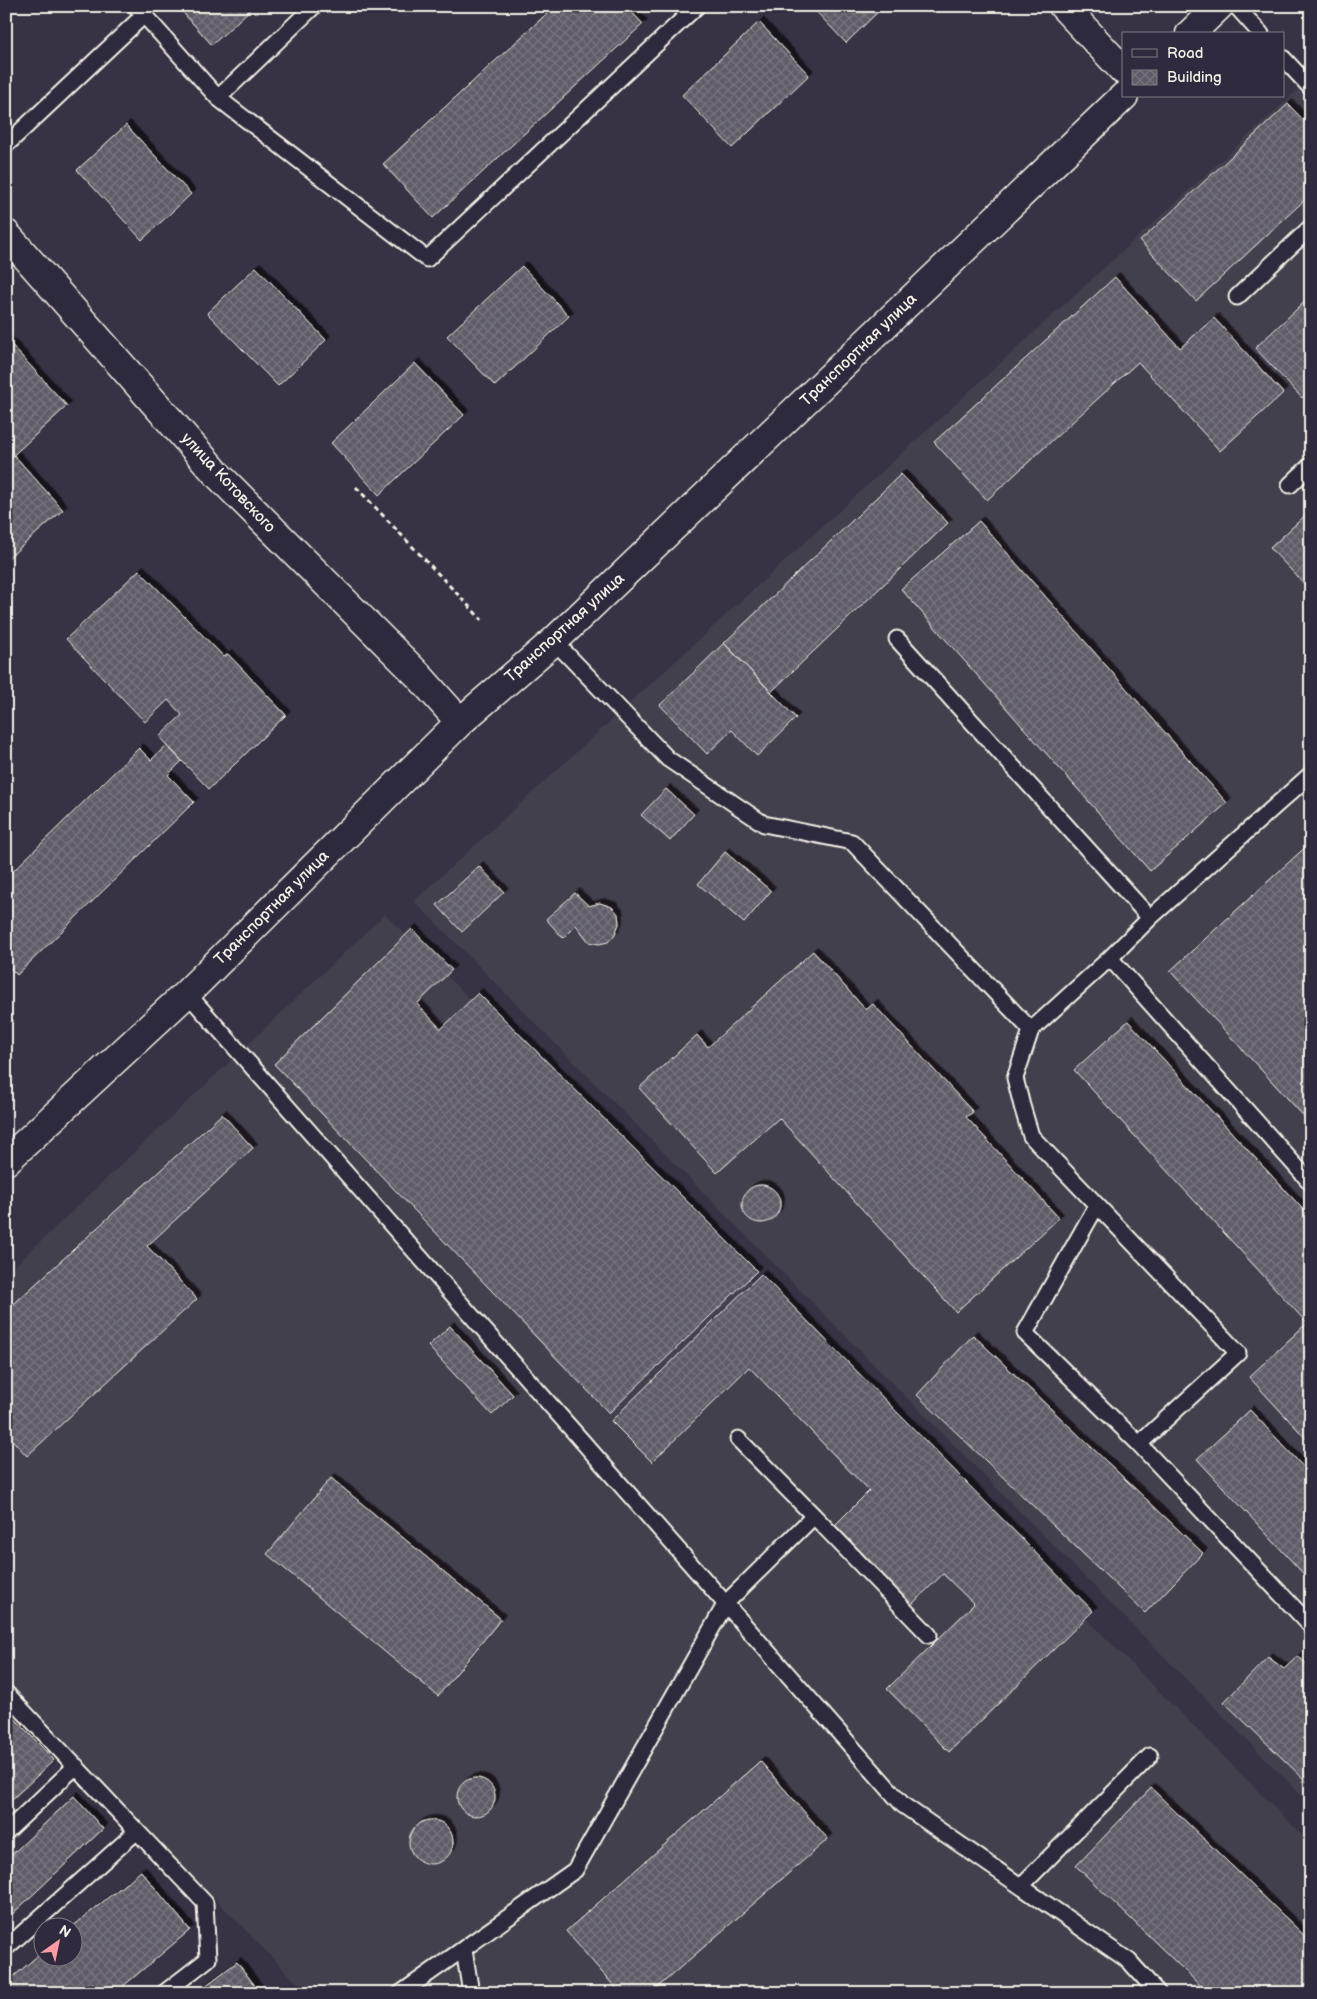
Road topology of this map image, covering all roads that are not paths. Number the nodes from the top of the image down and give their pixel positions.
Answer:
1 (314, 6) edge
2 (697, 6) edge
3 (1063, 6) edge
4 (1219, 6) edge
5 (1236, 6) edge
6 (140, 11) edge
7 (1192, 32) edge
8 (1259, 32) edge
9 (1284, 59) edge
10 (1122, 69) edge
11 (1311, 88) edge
12 (218, 98) junction
13 (1122, 98) edge
14 (6, 145) edge
15 (1311, 227) edge
16 (6, 234) edge
17 (1237, 297) dead end
18 (1311, 465) edge
19 (1290, 485) dead end
20 (897, 639) dead end
21 (554, 641) junction
22 (460, 722) junction
23 (1311, 774) edge
24 (1150, 918) junction
25 (1110, 958) junction
26 (187, 993) junction
27 (1031, 1030) junction
28 (6, 1161) edge
29 (1311, 1183) edge
30 (1096, 1205) junction
31 (738, 1439) dead end
32 (1139, 1444) junction
33 (814, 1516) junction
34 (726, 1603) junction
35 (1311, 1626) edge
36 (929, 1635) dead end
37 (6, 1693) edge
38 (1150, 1756) dead end
39 (76, 1766) junction
40 (137, 1831) junction
41 (6, 1832) edge
42 (1021, 1886) junction
43 (6, 1948) edge
44 (464, 1950) junction
45 (164, 1993) edge
46 (402, 1993) edge
47 (471, 1993) edge
48 (1158, 1993) edge

1 - 12 lane
2 - 12 lane
3 - 10 street
4 - 7 street
5 - 8 lane
6 - 12 lane
6 - 14 lane
9 - 11 lane
13 - 21 street, Транспортная улица
15 - 17 lane
16 - 22 street, улица Котовского
18 - 19 lane
20 - 24 lane
21 - 22 street, Транспортная улица
21 - 27 lane
22 - 26 street, Транспортная улица
23 - 24 lane
24 - 25 lane
25 - 27 lane
25 - 29 lane
26 - 28 street, Транспортная улица
26 - 34 lane
27 - 30 lane
30 - 32 lane
30 - 32 lane
31 - 33 lane
32 - 35 lane
33 - 34 lane
33 - 36 lane
34 - 42 lane
34 - 44 lane
37 - 39 lane
38 - 42 lane
39 - 40 lane
39 - 41 lane
40 - 43 lane
40 - 45 lane
42 - 48 lane
44 - 46 lane
44 - 47 lane

